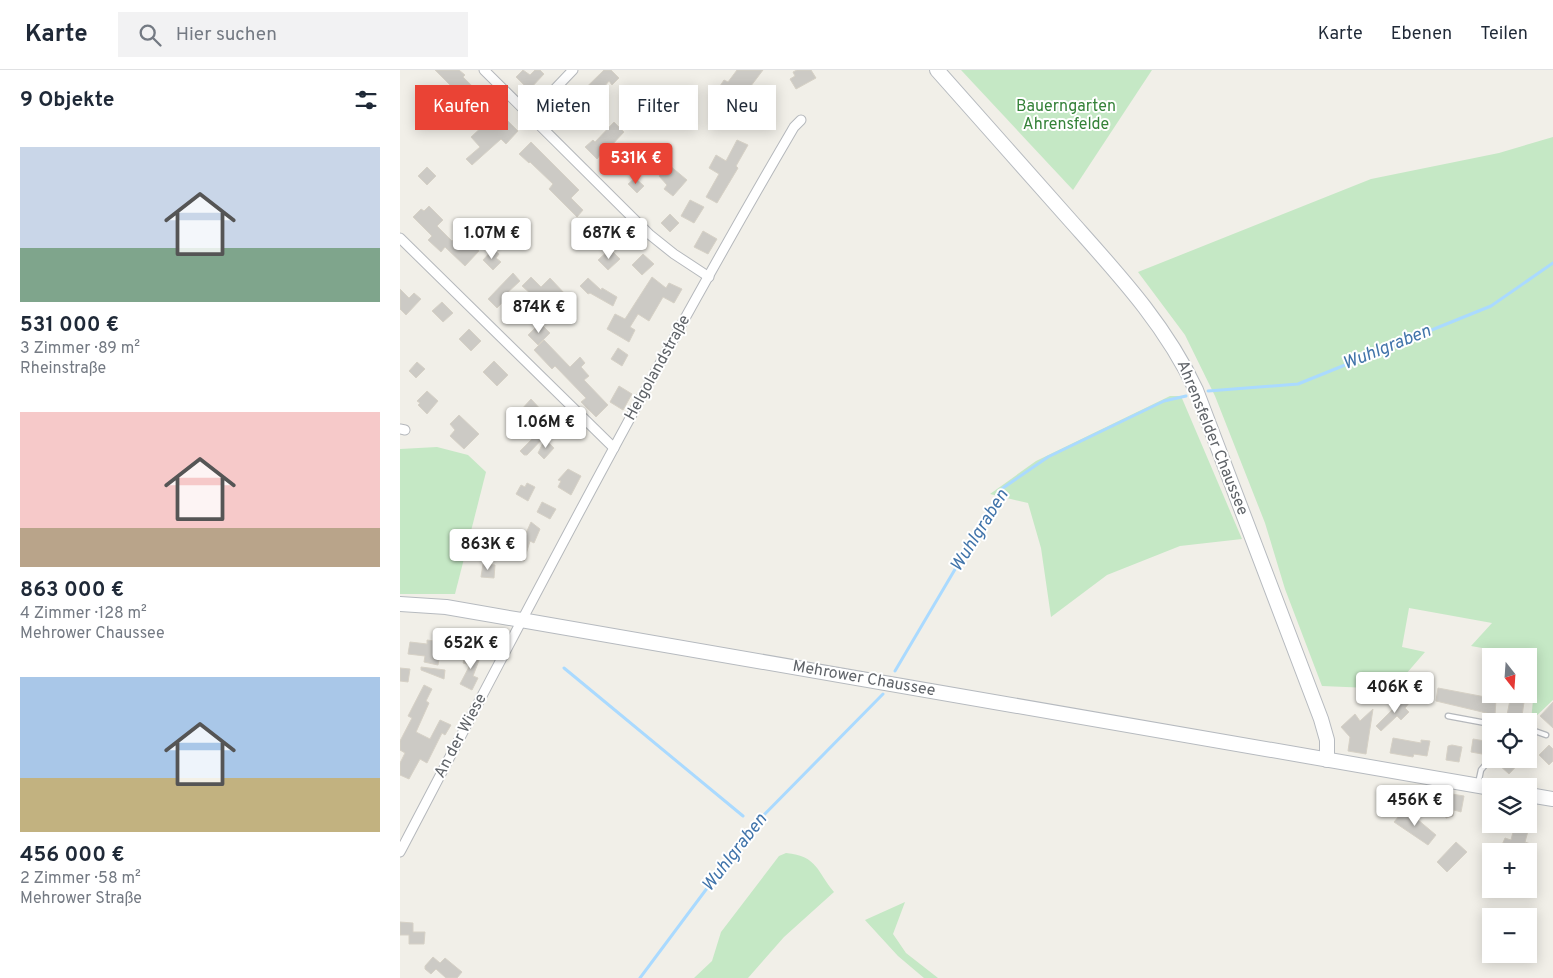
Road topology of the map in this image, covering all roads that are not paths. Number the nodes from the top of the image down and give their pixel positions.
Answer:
1 (484, 70) edge
2 (573, 70) edge
3 (936, 70) edge
4 (559, 85) edge
5 (518, 103) edge
6 (801, 120) dead end
7 (545, 130) edge
8 (400, 238) edge
9 (709, 277) junction
10 (614, 448) junction
11 (400, 604) edge
12 (521, 620) junction
13 (1448, 716) dead end
14 (1482, 722) edge
15 (1537, 732) edge
16 (1546, 735) dead end
17 (1327, 760) junction
18 (1482, 787) edge
19 (1537, 796) edge
20 (1553, 799) edge
21 (400, 852) edge

1 - 5 street
2 - 4 street
3 - 17 main road, Ahrensfelder Chaussee
6 - 9 street, Helgolandstraße
7 - 9 street
8 - 10 street
9 - 10 street, Helgolandstraße
10 - 12 street, Helgolandstraße
11 - 12 main road, Mehrower Chaussee
12 - 17 main road, Mehrower Chaussee
12 - 21 street, An der Wiese
13 - 14 lane
15 - 16 lane
17 - 18 main road, Mehrower Chaussee
19 - 20 main road

